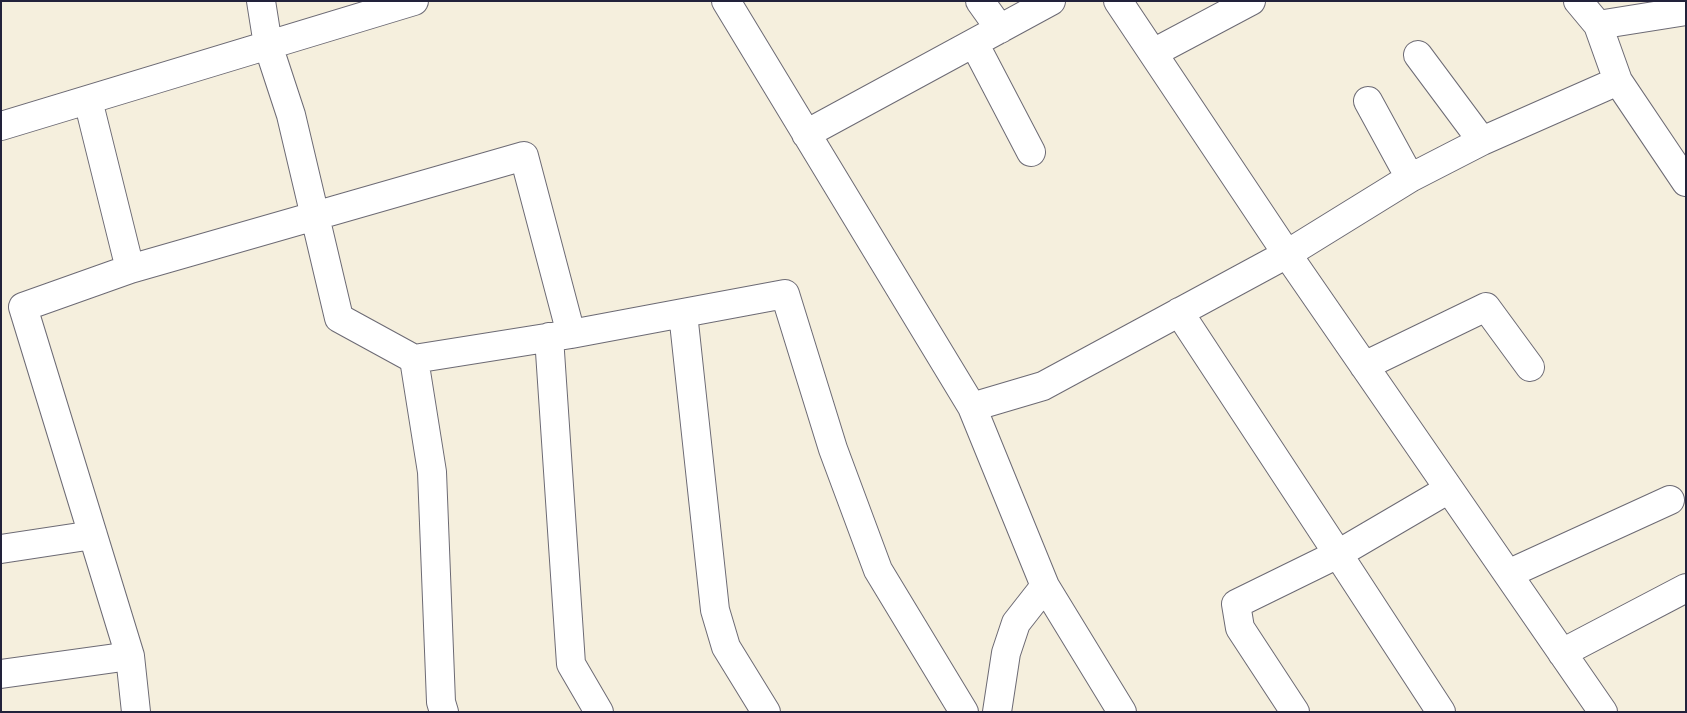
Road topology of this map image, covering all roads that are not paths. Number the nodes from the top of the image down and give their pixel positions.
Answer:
1 (261, 1) edge
2 (726, 1) edge
3 (980, 1) edge
4 (1051, 1) edge
5 (1118, 1) edge
6 (1251, 1) edge
7 (1578, 1) edge
8 (401, 3) edge
9 (1686, 11) edge
10 (1598, 25) junction
11 (1000, 29) junction
12 (974, 44) junction
13 (268, 45) junction
14 (1153, 53) junction
15 (1418, 56) dead end
16 (1618, 81) junction
17 (88, 100) junction
18 (1368, 101) dead end
19 (1, 126) edge
20 (806, 134) junction
21 (1482, 142) junction
22 (1031, 152) dead end
23 (1410, 178) junction
24 (1686, 182) edge
25 (315, 215) junction
26 (1287, 254) junction
27 (130, 269) junction
28 (12, 310) edge
29 (1179, 312) junction
30 (683, 313) junction
31 (560, 336) junction
32 (414, 359) junction
33 (1364, 366) junction
34 (1530, 368) dead end
35 (972, 407) junction
36 (1449, 489) junction
37 (1670, 500) dead end
38 (93, 534) junction
39 (1, 549) edge
40 (1338, 554) junction
41 (1508, 574) junction
42 (1044, 586) junction
43 (1686, 588) edge
44 (1562, 653) junction
45 (130, 656) junction
46 (1, 674) edge
47 (136, 712) edge
48 (444, 712) edge
49 (599, 712) edge
50 (766, 712) edge
51 (964, 712) edge
52 (997, 712) edge
53 (1122, 712) edge
54 (1294, 712) edge
55 (1441, 712) edge
56 (1603, 712) edge

1 - 13 street
2 - 20 street
3 - 11 street
4 - 11 street
5 - 14 street
6 - 14 street
7 - 10 street
8 - 13 street
9 - 10 street
10 - 16 street
11 - 12 street
12 - 20 street
12 - 22 street
13 - 17 street
13 - 25 street
14 - 26 street
15 - 21 street
16 - 21 street
16 - 24 street
17 - 19 street
17 - 27 street
18 - 23 street
20 - 35 street
21 - 23 street
23 - 26 street
25 - 27 street
25 - 31 street
25 - 32 street
26 - 29 street
26 - 33 street
27 - 28 street
28 - 38 street
29 - 35 street
29 - 40 street
30 - 31 street
30 - 50 street
30 - 51 street
31 - 32 street
31 - 49 street
32 - 48 street
33 - 34 street
33 - 36 street
35 - 42 street
36 - 40 street
36 - 41 street
37 - 41 street
38 - 39 street
38 - 45 street
40 - 54 street
40 - 55 street
41 - 44 street
42 - 52 street
42 - 53 street
43 - 44 street
44 - 56 street
45 - 46 street
45 - 47 street

